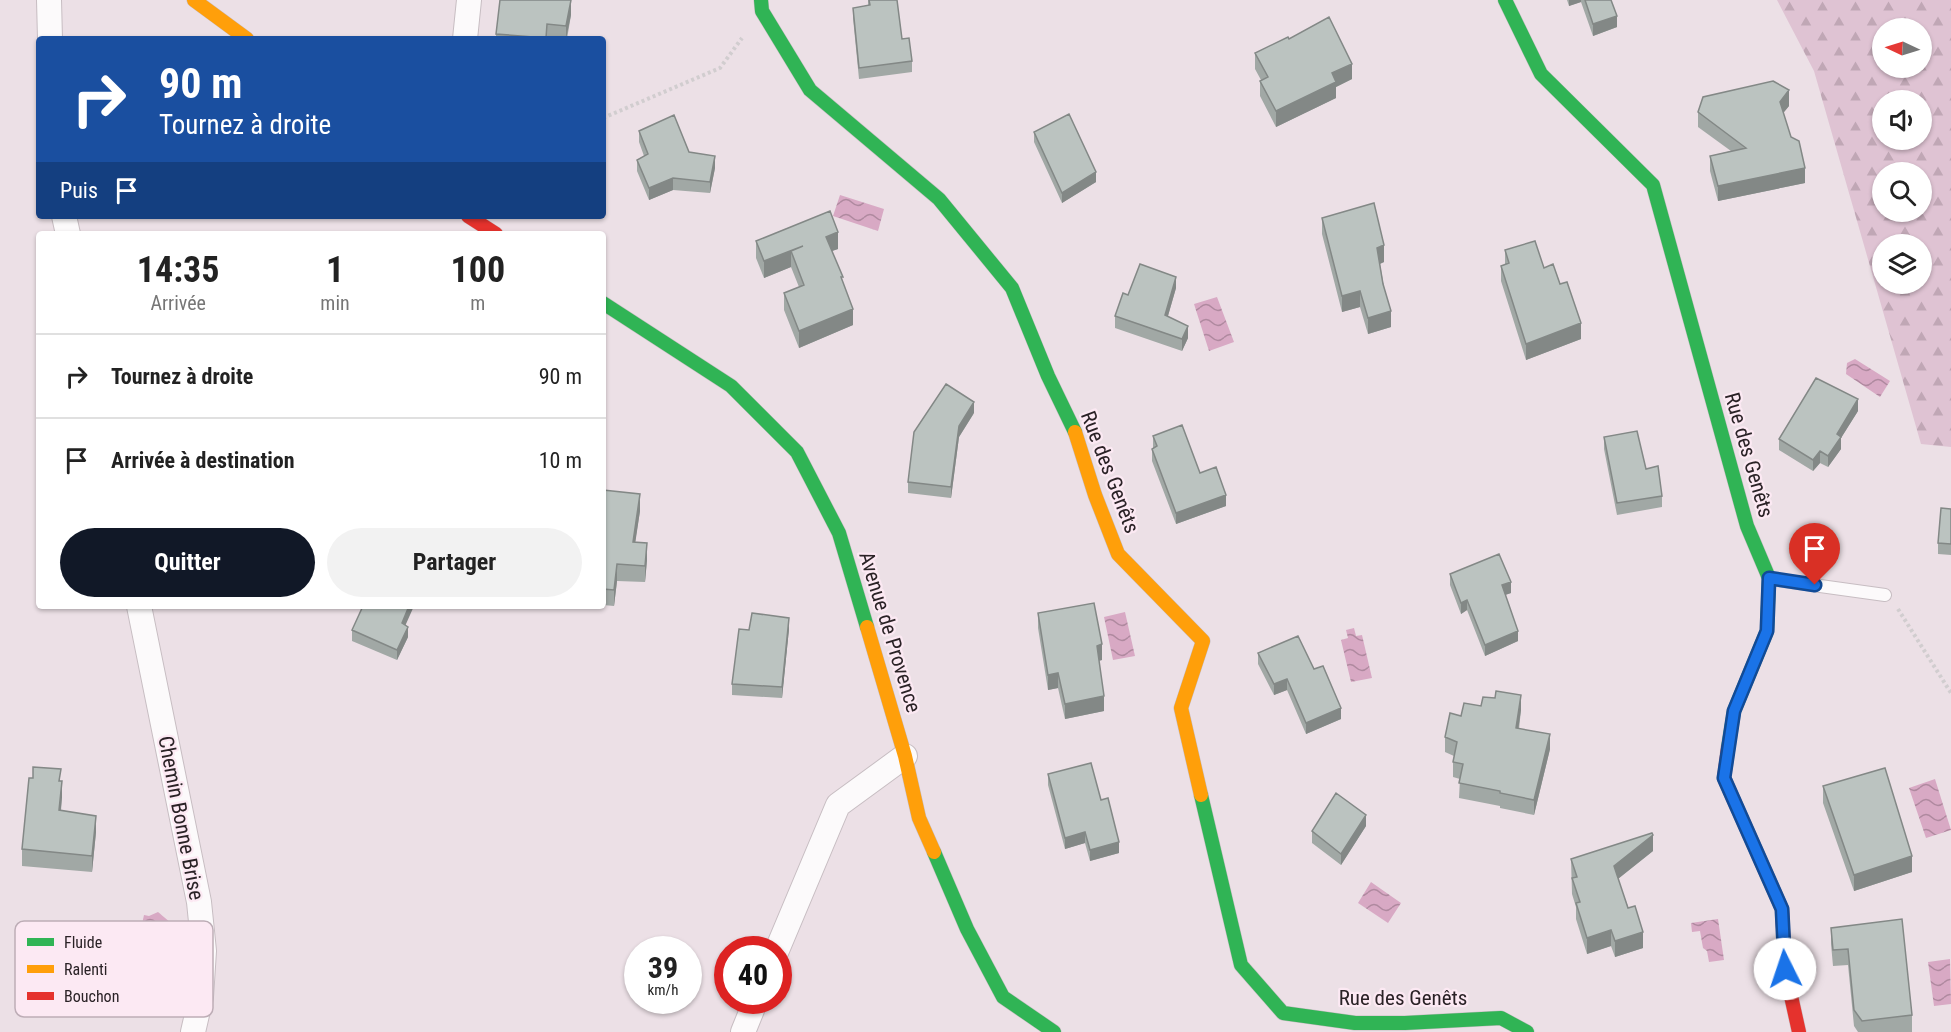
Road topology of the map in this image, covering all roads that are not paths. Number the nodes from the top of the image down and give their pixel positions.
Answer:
1 (49, 0) edge
2 (195, 0) edge
3 (469, 0) edge
4 (1505, 0) edge
5 (761, 6) edge
6 (50, 36) edge
7 (243, 36) edge
8 (465, 36) edge
9 (473, 219) edge
10 (491, 231) edge
11 (606, 305) edge
12 (1769, 578) junction
13 (1885, 595) road end
14 (140, 609) edge
15 (905, 756) junction
16 (201, 921) edge
17 (783, 936) edge
18 (750, 1014) edge
19 (196, 1017) edge
20 (193, 1032) edge
21 (743, 1032) edge
22 (1054, 1032) edge
23 (1527, 1032) edge
24 (1799, 1032) edge

1 - 6 street
2 - 7 street
3 - 8 street
4 - 12 street, Rue des Genêts
5 - 23 street, Rue des Genêts
9 - 10 street
11 - 15 street, Avenue de Provence
12 - 13 lane
12 - 24 street, Rue des Genêts
14 - 16 street, Chemin Bonne Brise
15 - 17 street
15 - 22 street, Avenue de Provence
18 - 21 street
19 - 20 street, Chemin Bonne Brise

